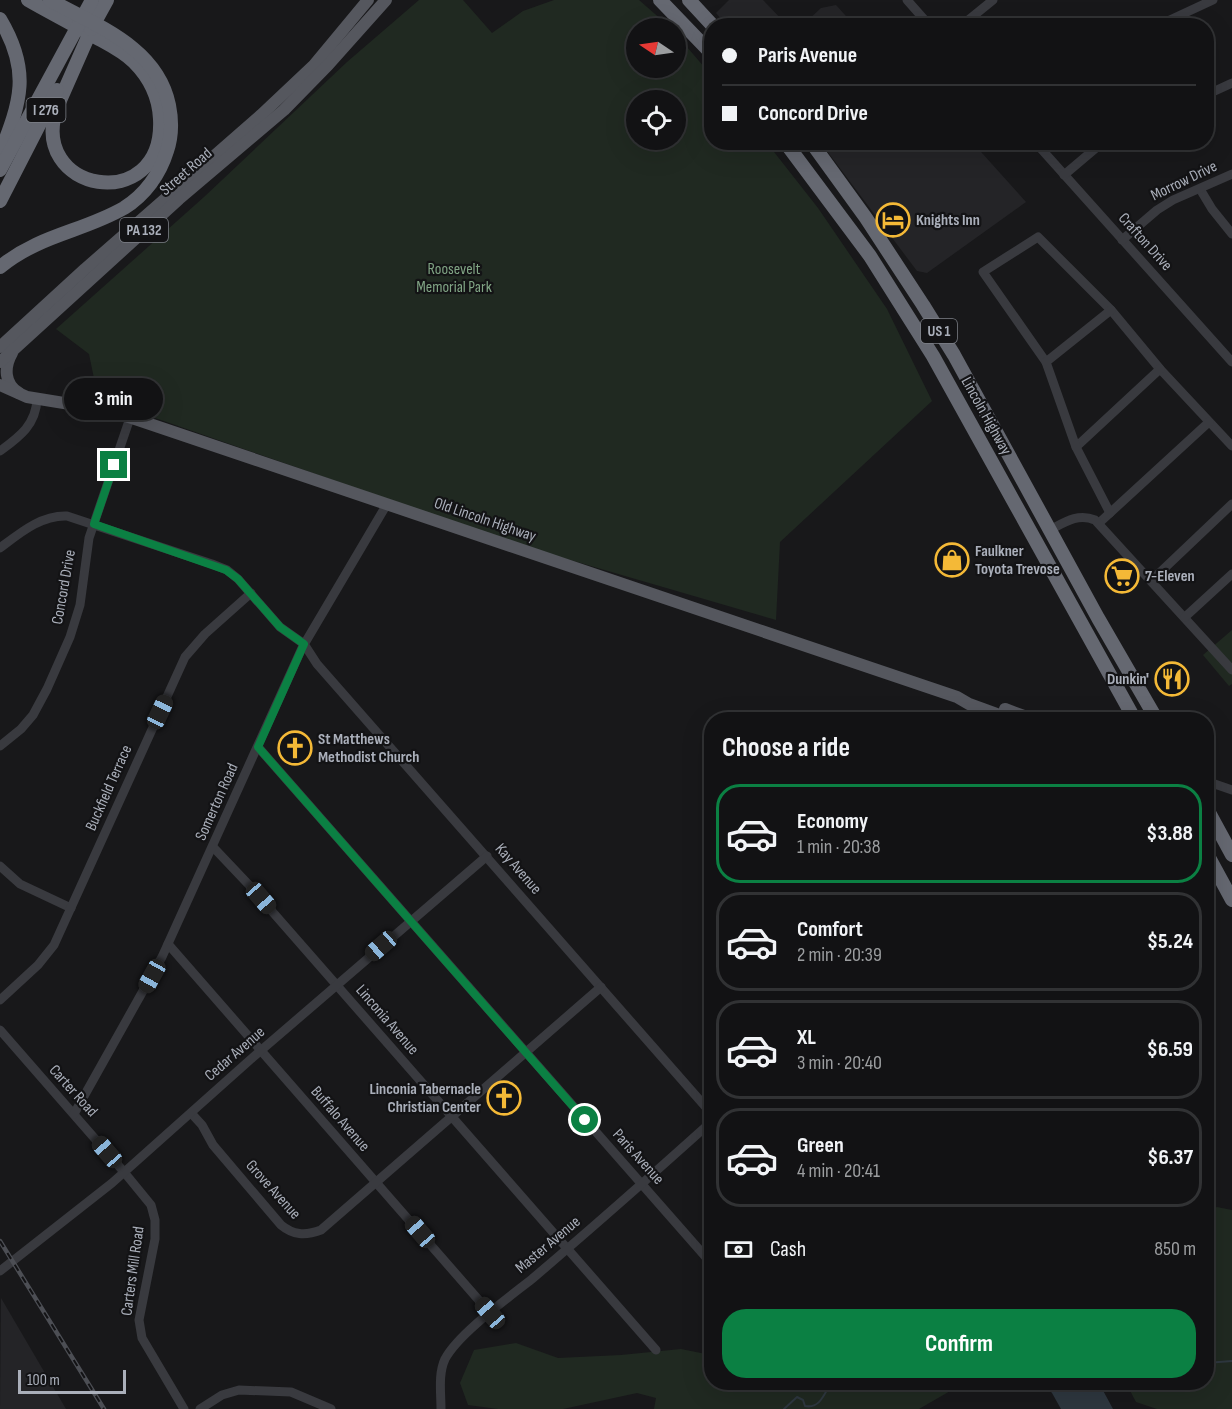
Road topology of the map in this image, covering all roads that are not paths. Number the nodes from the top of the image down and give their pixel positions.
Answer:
1 (28, 0) edge
2 (50, 0) edge
3 (92, 0) edge
4 (107, 0) edge
5 (368, 0) edge
6 (386, 0) edge
7 (689, 0) edge
8 (907, 0) edge
9 (993, 0) edge
10 (1213, 0) edge
11 (660, 1) edge
12 (68, 16) junction
13 (706, 18) edge
14 (923, 18) edge
15 (971, 18) edge
16 (1174, 18) edge
17 (0, 19) edge
18 (95, 21) junction
19 (105, 36) junction
20 (704, 45) edge
21 (1232, 83) edge
22 (1214, 91) edge
23 (791, 150) edge
24 (817, 150) edge
25 (1042, 150) edge
26 (1094, 150) edge
27 (0, 155) edge
28 (0, 170) edge
29 (1232, 174) edge
30 (1064, 175) junction
31 (1200, 189) junction
32 (0, 201) edge
33 (1232, 234) edge
34 (1122, 240) junction
35 (0, 267) edge
36 (1111, 310) junction
37 (0, 347) edge
38 (14, 349) junction
39 (0, 362) edge
40 (1046, 362) junction
41 (1232, 362) edge
42 (1160, 369) junction
43 (0, 385) edge
44 (31, 398) junction
45 (130, 418) junction
46 (1209, 422) junction
47 (1232, 446) edge
48 (1076, 447) junction
49 (0, 452) edge
50 (387, 504) junction
51 (1232, 504) edge
52 (1110, 513) junction
53 (1099, 523) junction
54 (94, 524) junction
55 (1050, 530) junction
56 (0, 548) edge
57 (1232, 574) edge
58 (1152, 580) junction
59 (251, 593) junction
60 (1185, 617) junction
61 (304, 644) junction
62 (1232, 670) edge
63 (957, 697) junction
64 (991, 712) edge
65 (1012, 712) edge
66 (1131, 712) edge
67 (1152, 712) edge
68 (0, 746) edge
69 (258, 747) junction
70 (1214, 784) edge
71 (1232, 790) edge
72 (1214, 822) edge
73 (213, 847) junction
74 (1232, 855) edge
75 (487, 856) junction
76 (0, 866) edge
77 (1214, 867) edge
78 (1232, 900) edge
79 (71, 908) junction
80 (411, 920) junction
81 (168, 944) junction
82 (336, 985) junction
83 (601, 987) junction
84 (0, 1000) edge
85 (0, 1030) edge
86 (262, 1050) junction
87 (527, 1051) junction
88 (704, 1105) edge
89 (191, 1113) junction
90 (74, 1114) junction
91 (451, 1117) junction
92 (704, 1128) edge
93 (124, 1172) junction
94 (377, 1183) junction
95 (641, 1183) junction
96 (567, 1248) junction
97 (704, 1255) edge
98 (0, 1271) edge
99 (490, 1313) junction
100 (656, 1350) dead end
101 (184, 1409) edge
102 (200, 1409) edge
103 (331, 1409) edge
104 (441, 1409) edge

1 - 12 highway
2 - 12 highway
3 - 28 highway, I 276
4 - 18 highway, I 276
5 - 37 main road, Street Road / PA 132
6 - 38 main road, Street Road / PA 132
7 - 13 highway
8 - 14 street
9 - 15 street
10 - 16 street
11 - 20 highway
12 - 19 highway
17 - 27 highway
18 - 19 highway
18 - 32 highway, I 276
19 - 35 highway
21 - 22 street
23 - 66 highway, Lincoln Highway / US 1
24 - 55 highway, Lincoln Highway / US 1
25 - 30 street, Crafton Drive
26 - 30 street
29 - 31 street, Morrow Drive
30 - 34 street, Crafton Drive
31 - 33 street
31 - 34 street, Morrow Drive
34 - 41 street, Crafton Drive
36 - 40 street
36 - 40 street
36 - 42 street
38 - 39 main road, Street Road / PA 132
38 - 44 main road
40 - 48 street
42 - 46 street
42 - 48 street
43 - 44 main road, Old Lincoln Highway
44 - 45 main road, Old Lincoln Highway
44 - 49 street
45 - 50 main road, Old Lincoln Highway
45 - 54 street, Concord Drive
46 - 47 street
46 - 52 street
48 - 52 street
50 - 61 street, Somerton Road
50 - 63 main road, Old Lincoln Highway
51 - 58 street
52 - 53 street
53 - 55 street
53 - 58 street
54 - 56 street, Kay Avenue
54 - 59 street, Kay Avenue
54 - 68 street, Concord Drive
55 - 67 highway, Lincoln Highway / US 1
57 - 60 street
58 - 60 street
59 - 61 street, Kay Avenue
59 - 79 street, Buckfield Terrace
60 - 62 street
61 - 69 street, Somerton Road
61 - 75 street, Kay Avenue
63 - 64 main road, Old Lincoln Highway
63 - 65 main road, Old Lincoln Highway
69 - 73 street, Somerton Road
69 - 80 street, Paris Avenue
70 - 71 street
72 - 74 highway
73 - 81 street, Somerton Road
73 - 82 street, Linconia Avenue
75 - 80 street, Cedar Avenue
75 - 83 street, Kay Avenue
76 - 79 street
77 - 78 highway
79 - 84 street, Buckfield Terrace
80 - 82 street, Cedar Avenue
80 - 87 street, Paris Avenue
81 - 86 street, Buffalo Avenue
81 - 90 street, Somerton Road
82 - 86 street, Cedar Avenue
82 - 91 street, Linconia Avenue
83 - 87 street
83 - 88 street, Kay Avenue
85 - 90 street, Carter Road
86 - 89 street, Cedar Avenue
86 - 94 street, Buffalo Avenue
87 - 91 street
87 - 95 street, Paris Avenue
89 - 93 street, Cedar Avenue
89 - 94 street, Grove Avenue
90 - 93 street, Carter Road
91 - 94 street
91 - 96 street, Linconia Avenue
92 - 95 street, Master Avenue
93 - 98 street, Cedar Avenue
93 - 101 street, Carters Mill Road
94 - 99 street, Buffalo Avenue
95 - 96 street, Master Avenue
95 - 97 street, Paris Avenue
96 - 99 street, Master Avenue
96 - 100 street, Linconia Avenue
99 - 104 street, Master Avenue
102 - 103 street

